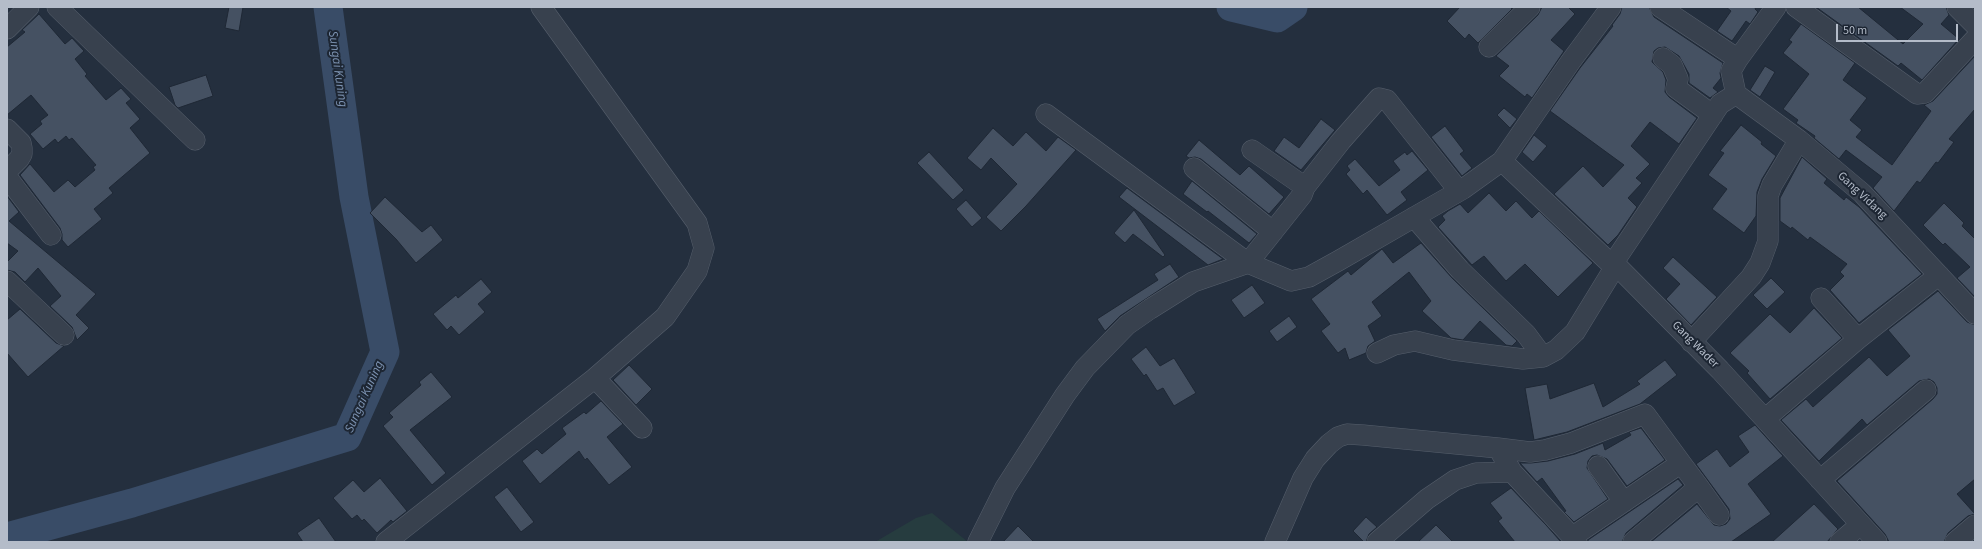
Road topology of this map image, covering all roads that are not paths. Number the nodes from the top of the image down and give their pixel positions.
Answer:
1 (29, 7) edge
2 (57, 7) edge
3 (541, 7) edge
4 (1530, 7) edge
5 (1660, 7) edge
6 (1776, 7) edge
7 (1796, 7) edge
8 (1957, 7) edge
9 (1604, 11) edge
10 (1975, 25) edge
11 (7, 29) edge
12 (1975, 39) edge
13 (1489, 47) dead end
14 (1663, 58) dead end
15 (1738, 59) junction
16 (1736, 94) junction
17 (1046, 114) dead end
18 (1713, 114) junction
19 (7, 129) edge
20 (195, 140) dead end
21 (1799, 140) junction
22 (1252, 150) dead end
23 (1502, 161) junction
24 (1194, 168) dead end
25 (7, 171) edge
26 (7, 177) edge
27 (1305, 187) junction
28 (1459, 191) junction
29 (1414, 217) junction
30 (1273, 232) junction
31 (51, 235) dead end
32 (1248, 263) junction
33 (1614, 265) junction
34 (1939, 275) junction
35 (7, 281) edge
36 (1821, 298) dead end
37 (1975, 314) edge
38 (64, 336) dead end
39 (1858, 339) junction
40 (1691, 342) junction
41 (1377, 353) dead end
42 (1543, 357) junction
43 (595, 378) junction
44 (1926, 390) dead end
45 (1765, 419) junction
46 (642, 428) dead end
47 (1498, 448) junction
48 (1681, 463) junction
49 (1598, 466) dead end
50 (1512, 472) junction
51 (1820, 480) junction
52 (1699, 487) junction
53 (1624, 502) junction
54 (1719, 515) dead end
55 (1860, 525) junction
56 (1975, 525) edge
57 (1575, 540) edge
58 (386, 542) edge
59 (978, 542) edge
60 (1275, 542) edge
61 (1376, 542) edge
62 (1633, 542) edge
63 (1840, 542) edge
64 (1877, 542) edge
65 (1955, 542) edge

1 - 11 street
2 - 20 street
3 - 43 street
4 - 13 street
5 - 15 street
6 - 15 street
7 - 12 street
8 - 10 street
9 - 23 street
14 - 18 street
15 - 16 street
16 - 18 street
16 - 21 street, Gang Vidang
17 - 32 street
18 - 33 street
19 - 25 street
21 - 34 street, Gang Vidang
21 - 40 street
22 - 27 street
23 - 28 street
23 - 33 street, Gang Wader
24 - 30 street
26 - 31 street
27 - 28 street
27 - 30 street
28 - 29 street
29 - 32 street
29 - 42 street
30 - 32 street
32 - 59 street
33 - 40 street, Gang Wader
33 - 42 street
34 - 37 street, Gang Vidang
34 - 39 street
35 - 38 street
36 - 39 street
39 - 45 street
40 - 45 street, Gang Wader
41 - 42 street
43 - 46 street
43 - 58 street
44 - 51 street
45 - 51 street, Gang Wader
47 - 48 street
47 - 50 street
47 - 60 street
48 - 52 street
48 - 53 street
49 - 53 street
50 - 57 street
50 - 61 street
51 - 55 street, Gang Wader
52 - 54 street
52 - 62 street
53 - 57 street
55 - 63 street
55 - 64 street, Gang Wader
56 - 65 street

